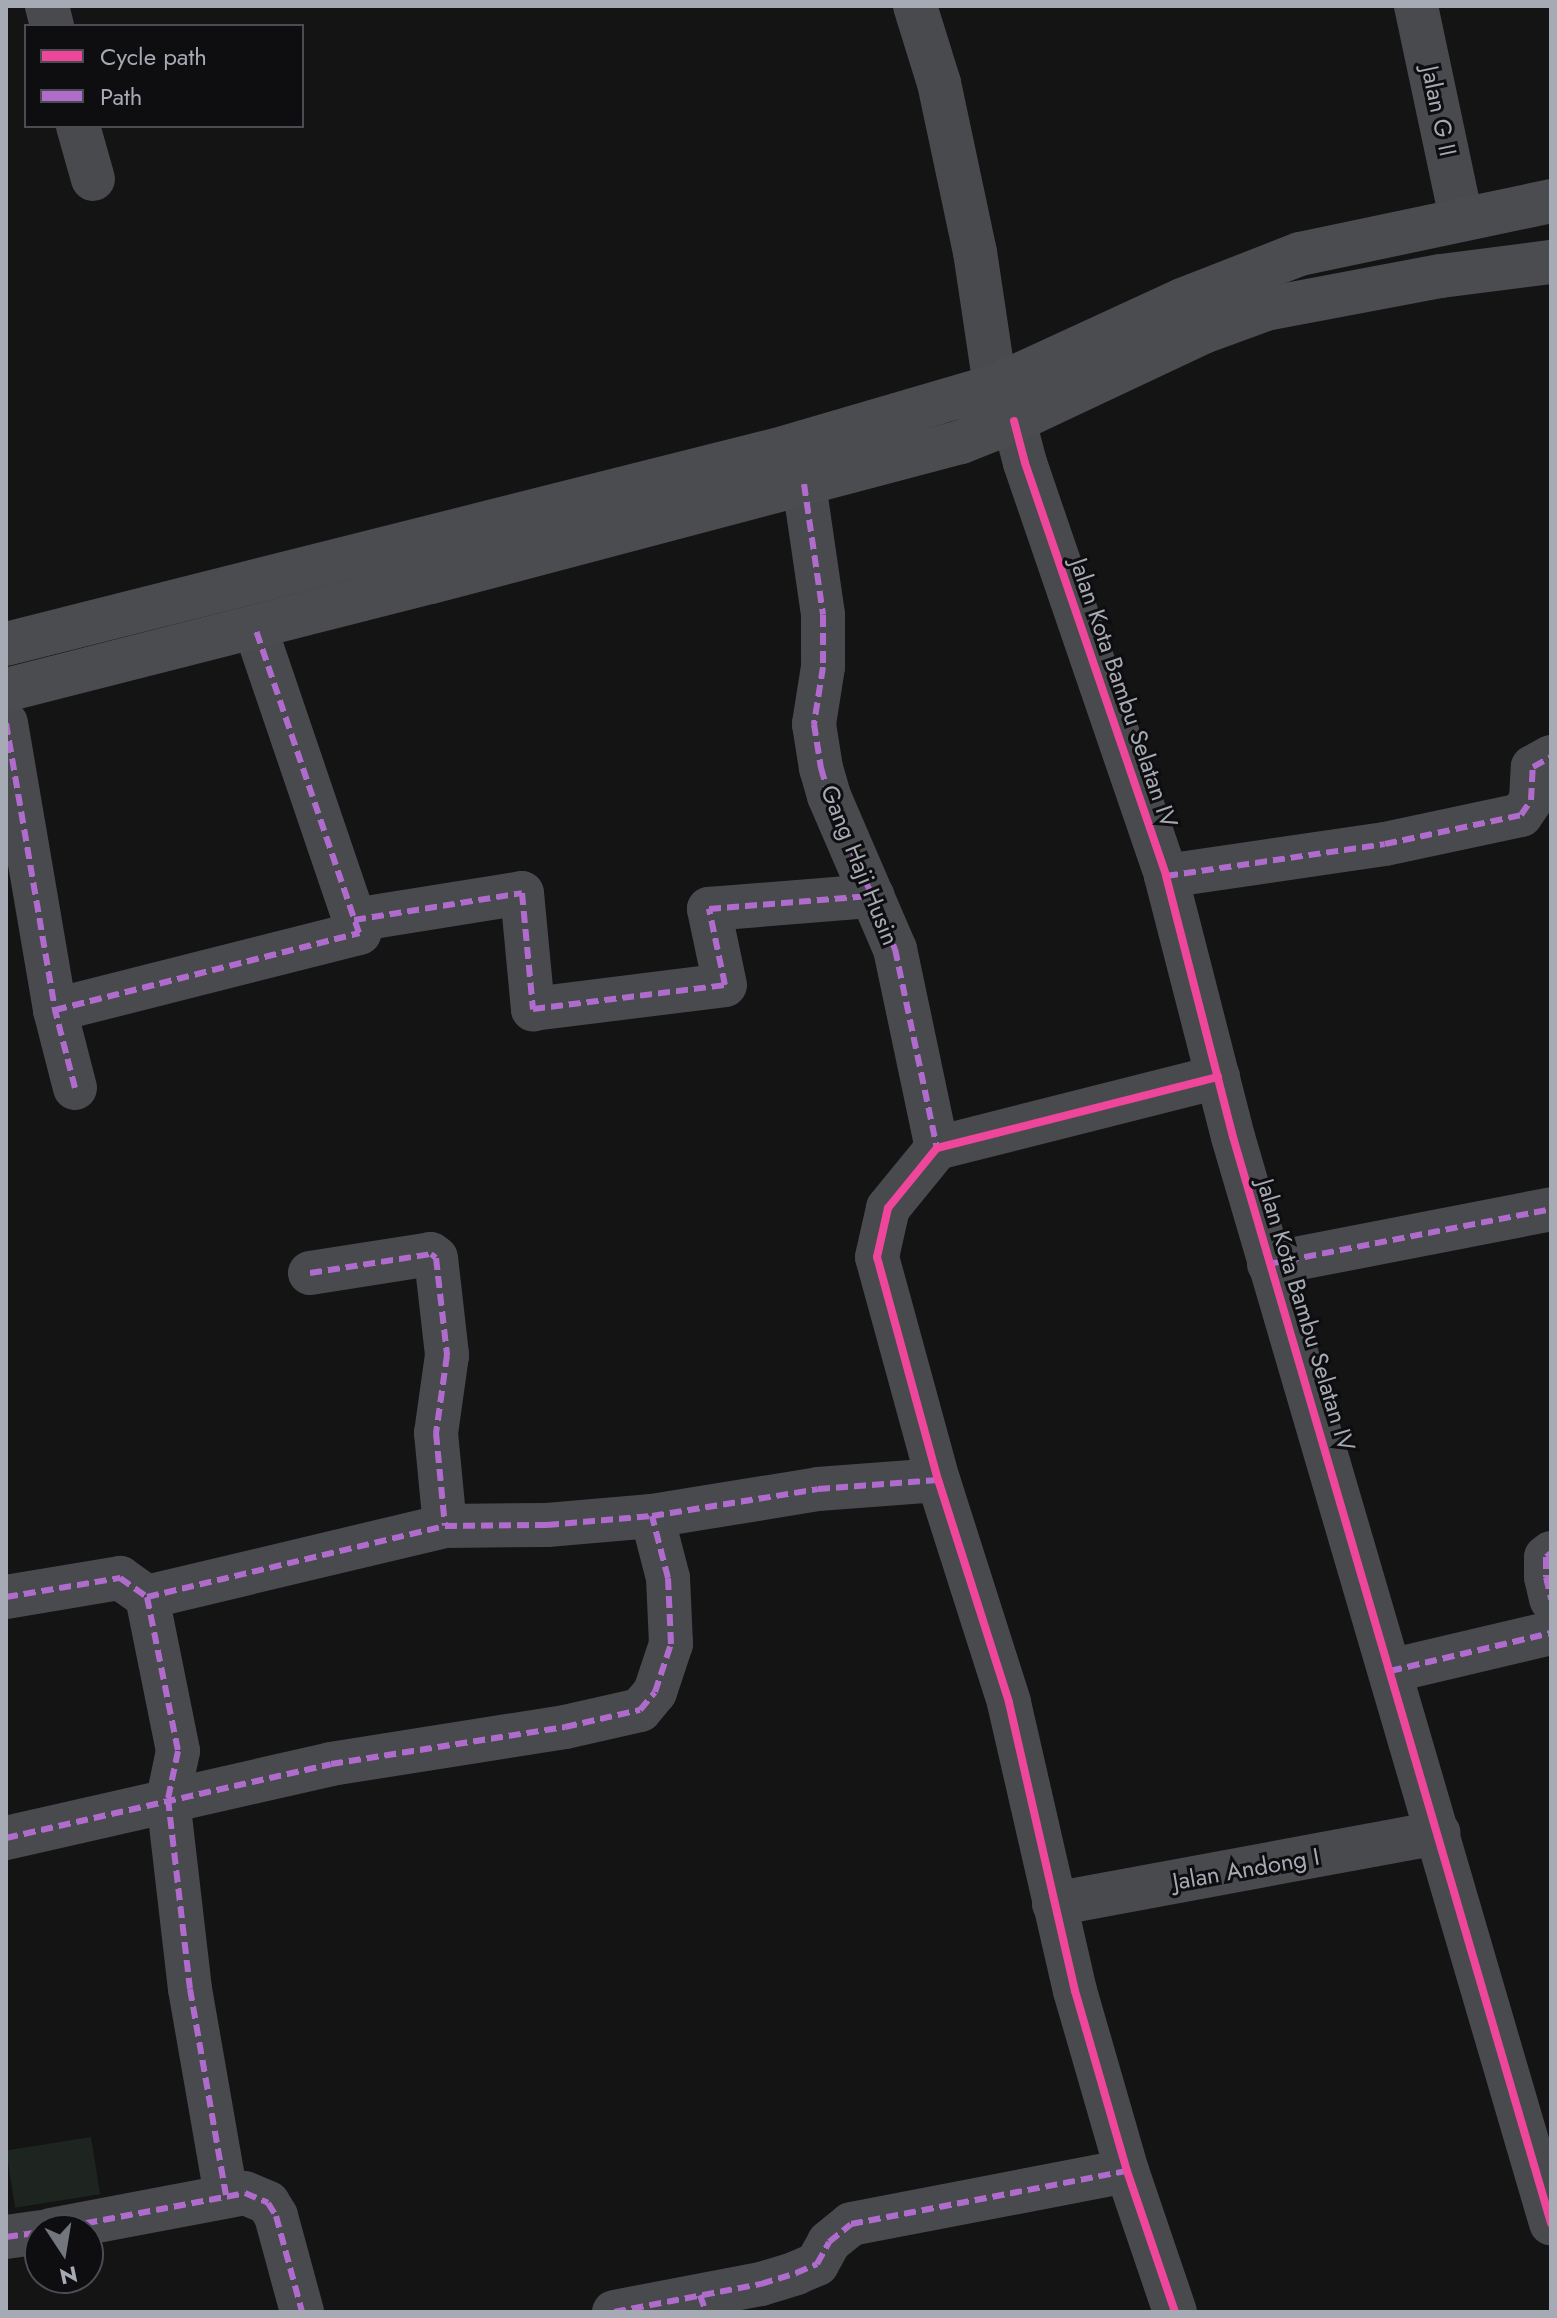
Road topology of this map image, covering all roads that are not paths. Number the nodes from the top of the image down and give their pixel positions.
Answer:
1 (915, 6) edge
2 (1416, 6) edge
3 (79, 128) edge
4 (93, 179) dead end
5 (1551, 201) edge
6 (1461, 217) junction
7 (1551, 262) edge
8 (1004, 404) junction
9 (804, 484) junction
10 (255, 628) junction
11 (6, 644) edge
12 (6, 690) edge
13 (6, 723) edge
14 (1551, 757) edge
15 (1166, 876) junction
16 (872, 896) junction
17 (354, 920) junction
18 (55, 1010) junction
19 (1218, 1077) junction
20 (75, 1088) dead end
21 (937, 1148) junction
22 (1551, 1209) edge
23 (1269, 1264) junction
24 (310, 1273) dead end
25 (938, 1480) junction
26 (652, 1516) junction
27 (445, 1526) junction
28 (1551, 1553) edge
29 (6, 1597) edge
30 (147, 1597) junction
31 (1551, 1599) edge
32 (1551, 1633) edge
33 (1390, 1671) junction
34 (168, 1799) junction
35 (1438, 1833) junction
36 (6, 1838) edge
37 (1054, 1904) junction
38 (1127, 2171) junction
39 (226, 2195) junction
40 (104, 2221) edge
41 (1551, 2223) edge
42 (703, 2303) edge
43 (302, 2312) edge
44 (614, 2312) edge
45 (1175, 2312) edge

1 - 8 street, Jalan Kota Bambu Selatan IV
2 - 6 street, Jalan G II
3 - 4 street
5 - 6 main road
6 - 8 main road
7 - 8 main road
8 - 9 main road
8 - 11 main road
8 - 15 street, Jalan Kota Bambu Selatan IV
9 - 10 main road
9 - 16 street, Gang Haji Husin
10 - 12 main road
10 - 17 street
13 - 18 street
14 - 15 street
15 - 19 street, Jalan Kota Bambu Selatan IV
16 - 17 street
16 - 21 street, Gang Haji Husin
17 - 18 street
18 - 20 street
19 - 21 street
19 - 23 street, Jalan Kota Bambu Selatan IV
21 - 25 street
22 - 23 street
23 - 33 street, Jalan Kota Bambu Selatan IV
24 - 27 street
25 - 26 street
25 - 37 street
26 - 27 street
26 - 34 street
27 - 30 street
28 - 31 street
29 - 30 street
30 - 34 street
32 - 33 street
33 - 35 street, Jalan Kota Bambu Selatan IV
34 - 36 street
34 - 39 street
35 - 37 street, Jalan Andong I
35 - 41 street, Jalan Kota Bambu Selatan IV
37 - 38 street
38 - 42 street
38 - 45 street
39 - 40 street
39 - 43 street
42 - 44 street

